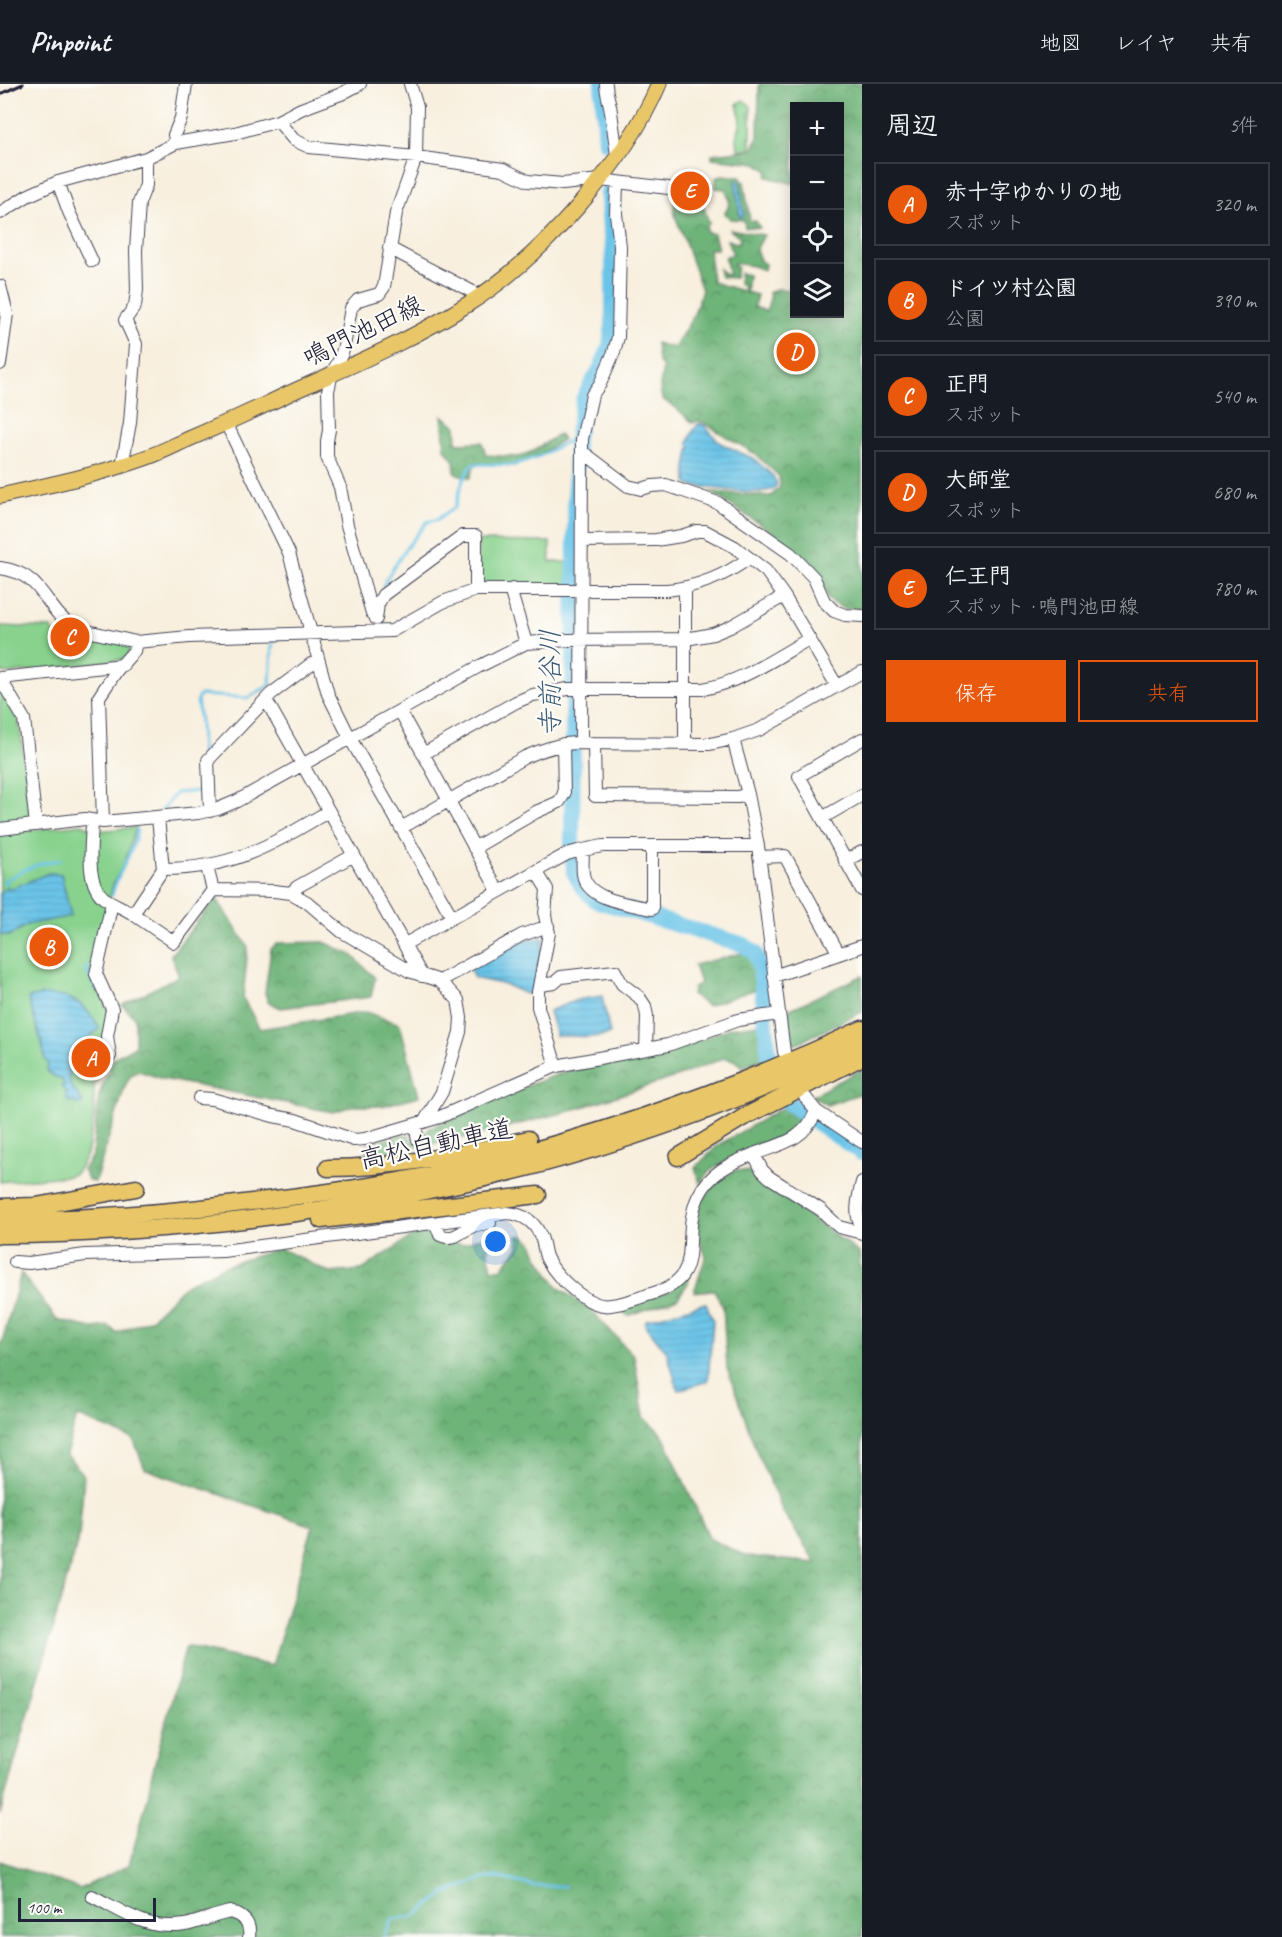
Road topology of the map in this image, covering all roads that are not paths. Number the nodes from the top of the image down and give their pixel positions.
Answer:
1 (186, 84) edge
2 (360, 84) edge
3 (410, 84) edge
4 (606, 84) edge
5 (659, 84) edge
6 (278, 121) junction
7 (176, 143) junction
8 (617, 155) junction
9 (416, 157) junction
10 (146, 158) junction
11 (600, 180) junction
12 (58, 182) junction
13 (617, 184) junction
14 (676, 189) dead end
15 (0, 213) edge
16 (389, 248) junction
17 (92, 261) dead end
18 (0, 286) edge
19 (475, 299) junction
20 (0, 364) edge
21 (332, 373) junction
22 (226, 423) junction
23 (582, 454) junction
24 (122, 466) junction
25 (0, 496) edge
26 (583, 541) junction
27 (749, 558) junction
28 (0, 568) edge
29 (685, 588) junction
30 (512, 589) junction
31 (476, 590) junction
32 (576, 590) junction
33 (784, 596) junction
34 (376, 616) junction
35 (861, 620) edge
36 (377, 632) junction
37 (311, 634) junction
38 (686, 639) junction
39 (809, 639) junction
40 (575, 640) junction
41 (136, 642) junction
42 (526, 643) junction
43 (318, 662) junction
44 (123, 665) junction
45 (862, 672) edge
46 (0, 678) edge
47 (837, 686) junction
48 (575, 689) junction
49 (685, 690) junction
50 (266, 700) junction
51 (399, 711) junction
52 (350, 738) junction
53 (733, 739) junction
54 (862, 739) edge
55 (577, 743) junction
56 (684, 744) junction
57 (423, 754) junction
58 (302, 764) junction
59 (748, 795) junction
60 (862, 795) edge
61 (448, 802) junction
62 (210, 811) junction
63 (329, 811) junction
64 (158, 818) junction
65 (822, 818) junction
66 (97, 821) junction
67 (36, 825) junction
68 (401, 828) junction
69 (0, 829) edge
70 (652, 847) junction
71 (474, 848) junction
72 (759, 851) junction
73 (576, 852) junction
74 (862, 852) edge
75 (354, 855) junction
76 (845, 861) junction
77 (207, 867) junction
78 (163, 869) junction
79 (536, 871) junction
80 (213, 890) junction
81 (862, 890) edge
82 (498, 891) junction
83 (291, 893) junction
84 (112, 903) junction
85 (133, 914) junction
86 (452, 917) junction
87 (548, 926) junction
88 (405, 944) junction
89 (862, 946) edge
90 (839, 954) junction
91 (422, 976) junction
92 (774, 976) junction
93 (440, 981) junction
94 (540, 985) junction
95 (771, 1015) junction
96 (862, 1029) edge
97 (862, 1045) edge
98 (646, 1049) junction
99 (784, 1052) dead end
100 (110, 1056) dead end
101 (862, 1058) edge
102 (556, 1066) junction
103 (805, 1097) dead end
104 (199, 1098) dead end
105 (814, 1115) junction
106 (627, 1121) junction
107 (419, 1124) junction
108 (418, 1140) dead end
109 (862, 1142) edge
110 (754, 1154) junction
111 (678, 1157) dead end
112 (328, 1168) dead end
113 (862, 1182) edge
114 (136, 1188) dead end
115 (538, 1195) dead end
116 (0, 1207) edge
117 (524, 1217) junction
118 (0, 1220) edge
119 (203, 1225) junction
120 (437, 1227) dead end
121 (862, 1227) edge
122 (862, 1233) edge
123 (0, 1235) edge
124 (15, 1262) dead end
125 (92, 1896) dead end
126 (249, 1937) edge

1 - 7 street
2 - 6 street
3 - 9 street
4 - 8 street
5 - 8 main road, 鳴門池田線
6 - 7 street
6 - 9 street
7 - 10 street
8 - 11 main road, 鳴門池田線
9 - 11 street
9 - 16 street
10 - 12 street
10 - 24 street
11 - 13 street
11 - 19 main road, 鳴門池田線
12 - 15 street
12 - 17 street
13 - 14 street
13 - 23 street
16 - 19 street
16 - 21 street
18 - 20 street
19 - 21 main road, 鳴門池田線
21 - 22 main road, 鳴門池田線
21 - 34 street
22 - 24 main road, 鳴門池田線
22 - 37 street
23 - 26 street
23 - 35 street
24 - 25 main road, 鳴門池田線
26 - 27 street
26 - 32 street
27 - 29 street
27 - 33 street
28 - 41 street
29 - 32 street
29 - 38 street
30 - 31 street
30 - 32 street
30 - 42 street
31 - 34 street
31 - 36 street
32 - 40 street
33 - 38 street
33 - 39 street
34 - 36 street
36 - 37 street
37 - 41 street
37 - 43 street
38 - 40 street
38 - 49 street
39 - 47 street
39 - 49 street
40 - 42 street
40 - 48 street
41 - 44 street
42 - 51 street
43 - 50 street
43 - 52 street
44 - 46 street
44 - 66 street
45 - 47 street
46 - 67 street
47 - 53 street
48 - 49 street
48 - 55 street
48 - 57 street
49 - 56 street
50 - 58 street
50 - 62 street
51 - 52 street
51 - 57 street
52 - 58 street
52 - 68 street
53 - 56 street
53 - 59 street
54 - 65 street
55 - 56 street
55 - 59 street
55 - 61 street
55 - 71 street
57 - 61 street
58 - 62 street
58 - 63 street
59 - 72 street
60 - 65 street
61 - 68 street
61 - 71 street
62 - 64 street
63 - 75 street
63 - 77 street
64 - 66 street
64 - 78 street
65 - 76 street
66 - 67 street
66 - 84 street
67 - 69 street
68 - 86 street
70 - 72 street
70 - 73 street
70 - 73 street
71 - 82 street
72 - 90 street
72 - 92 street
73 - 79 street
74 - 76 street
75 - 83 street
75 - 88 street
76 - 81 street
77 - 78 street
77 - 80 street
78 - 85 street
79 - 82 street
79 - 87 street
80 - 83 street
80 - 85 street
82 - 86 street
83 - 91 street
84 - 85 street
84 - 100 street
86 - 88 street
87 - 93 street
87 - 94 street
88 - 91 street
89 - 90 street
90 - 92 street
91 - 93 street
92 - 95 street
93 - 107 street
94 - 98 street
94 - 102 street
95 - 98 street
95 - 99 street
96 - 106 highway, 高松自動車道
97 - 119 highway, 高松自動車道
98 - 102 street
101 - 111 highway
102 - 107 street
103 - 105 street
104 - 107 street
105 - 109 street
105 - 110 street
106 - 112 highway
106 - 118 highway, 高松自動車道
107 - 108 street
110 - 117 street
110 - 122 street
113 - 121 street
114 - 116 highway
115 - 119 highway
117 - 120 street
117 - 124 street
119 - 123 highway, 高松自動車道
125 - 126 street

